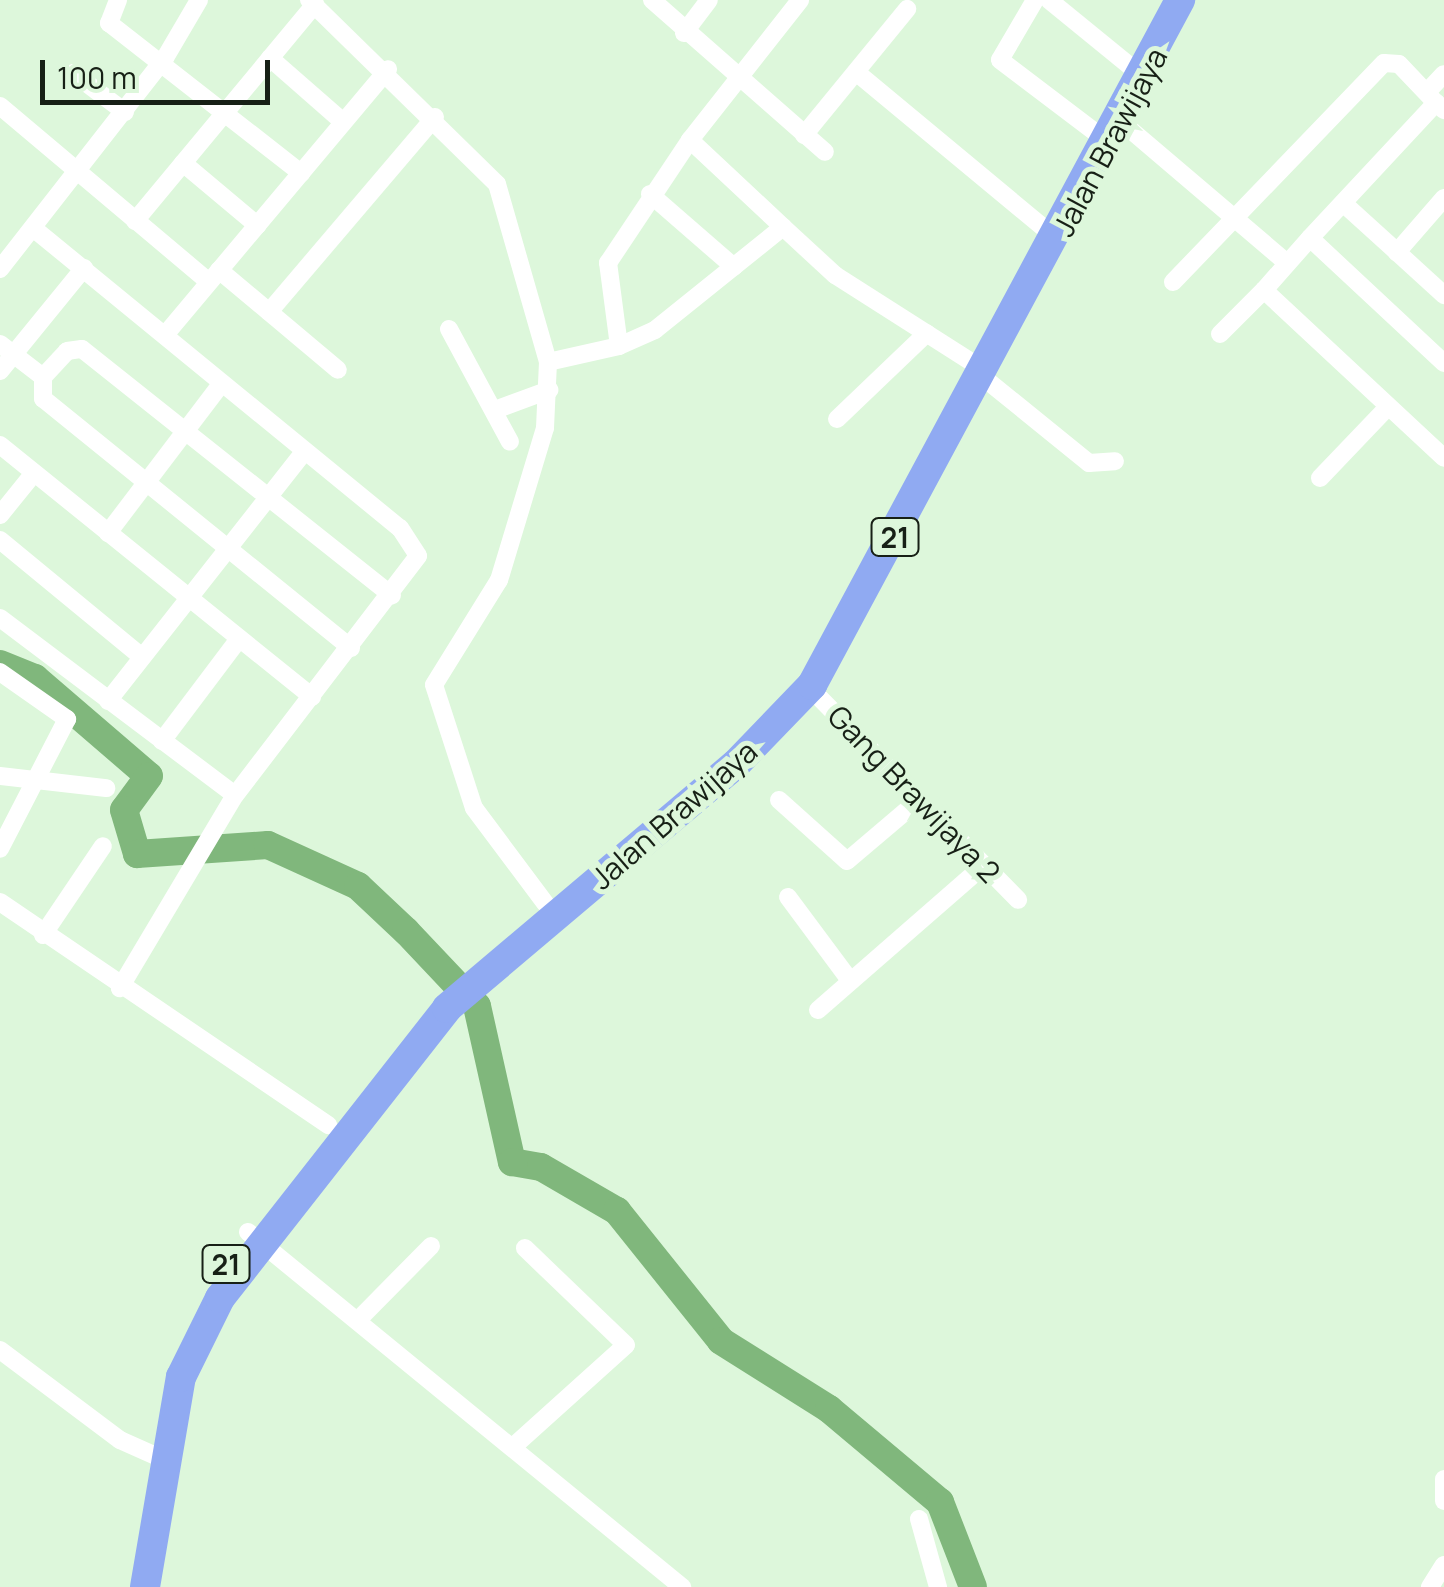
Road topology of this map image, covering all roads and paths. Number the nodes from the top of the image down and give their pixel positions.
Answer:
1 (118, 0) edge
2 (199, 0) edge
3 (652, 0) edge
4 (709, 0) edge
5 (800, 0) edge
6 (1036, 0) edge
7 (1049, 0) edge
8 (1161, 0) edge
9 (1180, 0) edge
10 (320, 4) edge
11 (907, 10) dead end
12 (684, 33) junction
13 (165, 58) junction
14 (270, 58) junction
15 (1130, 66) junction
16 (388, 70) junction
17 (856, 72) junction
18 (73, 73) dead end
19 (1444, 74) edge
20 (736, 82) junction
21 (1436, 102) edge
22 (0, 106) edge
23 (226, 110) junction
24 (124, 112) junction
25 (435, 117) junction
26 (343, 122) junction
27 (1104, 130) junction
28 (804, 135) junction
29 (690, 140) junction
30 (825, 152) dead end
31 (183, 164) junction
32 (301, 173) junction
33 (78, 174) junction
34 (650, 194) junction
35 (1443, 202) edge
36 (1343, 203) junction
37 (1235, 218) junction
38 (135, 221) junction
39 (257, 225) junction
40 (783, 227) junction
41 (32, 228) junction
42 (1044, 229) junction
43 (1310, 238) junction
44 (1396, 252) junction
45 (1287, 262) junction
46 (734, 267) junction
47 (84, 268) junction
48 (0, 269) edge
49 (214, 276) junction
50 (1173, 282) dead end
51 (1264, 290) junction
52 (1444, 295) edge
53 (269, 312) junction
54 (449, 329) dead end
55 (926, 333) junction
56 (1220, 334) dead end
57 (164, 335) junction
58 (619, 346) junction
59 (7, 349) edge
60 (548, 362) junction
61 (1444, 362) edge
62 (338, 370) dead end
63 (0, 371) edge
64 (43, 378) junction
65 (970, 382) junction
66 (222, 383) junction
67 (549, 390) junction
68 (1387, 408) junction
69 (495, 410) junction
70 (837, 419) dead end
71 (185, 432) junction
72 (510, 442) dead end
73 (0, 446) edge
74 (304, 451) junction
75 (1444, 458) edge
76 (1114, 461) dead end
77 (34, 473) junction
78 (1320, 478) dead end
79 (146, 483) junction
80 (268, 498) junction
81 (0, 515) edge
82 (108, 533) junction
83 (0, 540) edge
84 (228, 548) junction
85 (392, 596) junction
86 (189, 598) junction
87 (0, 618) edge
88 (240, 638) junction
89 (351, 648) junction
90 (142, 658) junction
91 (4, 674) edge
92 (810, 688) junction
93 (0, 696) edge
94 (312, 698) junction
95 (108, 701) junction
96 (162, 740) junction
97 (0, 776) edge
98 (44, 777) junction
99 (106, 788) dead end
100 (236, 795) junction
101 (779, 800) dead end
102 (920, 800) junction
103 (103, 846) dead end
104 (0, 848) edge
105 (984, 864) junction
106 (788, 896) dead end
107 (1018, 900) dead end
108 (0, 902) edge
109 (545, 904) junction
110 (42, 936) junction
111 (484, 968) junction
112 (848, 979) junction
113 (120, 988) junction
114 (443, 1002) junction
115 (818, 1010) dead end
116 (328, 1125) junction
117 (255, 1237) junction
118 (431, 1246) dead end
119 (525, 1248) dead end
120 (358, 1320) junction
121 (0, 1350) edge
122 (515, 1446) junction
123 (159, 1459) junction
124 (1444, 1479) edge
125 (1444, 1501) edge
126 (919, 1520) dead end
127 (1444, 1565) edge
128 (130, 1587) edge
129 (145, 1587) edge
130 (682, 1587) edge
131 (938, 1587) edge
132 (1430, 1587) edge

1 - 13 street
2 - 13 street
3 - 12 street
4 - 12 street
5 - 20 street
6 - 27 street
7 - 15 street
8 - 15 highway, Jalan Brawijaya / 21
9 - 27 highway, Jalan Brawijaya / 21
10 - 14 street
10 - 16 street
11 - 17 street
12 - 20 street
13 - 23 street
13 - 24 street
14 - 23 street
14 - 26 street
15 - 27 highway, Jalan Brawijaya / 21
16 - 25 street
16 - 26 street
17 - 28 street
17 - 42 street
18 - 24 street
19 - 21 street
20 - 28 street
20 - 29 street
21 - 36 street
21 - 37 street
22 - 33 street
23 - 31 street
23 - 32 street
24 - 33 street
25 - 53 street
25 - 60 street
26 - 32 street
27 - 37 street
27 - 42 highway, Jalan Brawijaya / 21
27 - 65 highway, Jalan Brawijaya / 21
28 - 30 street
29 - 34 street
29 - 40 street
31 - 38 street
31 - 39 street
32 - 39 street
33 - 38 street
33 - 41 street
34 - 46 street
34 - 58 street
35 - 44 street
36 - 43 street
36 - 44 street
37 - 45 street
37 - 50 street
38 - 49 street
39 - 49 street
40 - 46 street
40 - 55 street
41 - 47 street
41 - 48 street
42 - 65 highway, Jalan Brawijaya / 21
43 - 45 street
43 - 61 street
44 - 52 street
45 - 51 street
46 - 58 street
47 - 57 street
47 - 59 street
49 - 53 street
49 - 57 street
51 - 56 street
51 - 68 street
53 - 62 street
54 - 69 street
55 - 65 street
55 - 70 street
57 - 66 street
58 - 60 street
59 - 63 street
59 - 64 street
60 - 67 street
64 - 71 street
64 - 79 street
65 - 76 street
65 - 92 highway, Jalan Brawijaya / 21
65 - 109 highway, Jalan Brawijaya / 21
66 - 71 street
66 - 74 street
67 - 69 street
67 - 109 street
68 - 75 street
68 - 78 street
69 - 72 street
71 - 79 street
71 - 80 street
73 - 77 street
74 - 80 street
74 - 85 street
77 - 81 street
77 - 82 street
79 - 82 street
79 - 84 street
80 - 84 street
80 - 85 street
82 - 86 street
83 - 90 street
84 - 86 street
84 - 89 street
85 - 89 street
86 - 88 street
86 - 90 street
87 - 95 street
88 - 94 street
88 - 96 street
89 - 94 street
90 - 95 street
91 - 93 street
91 - 98 street
92 - 102 street, Gang Brawijaya 2
92 - 111 highway, Jalan Brawijaya / 21
94 - 100 street
95 - 96 street
96 - 100 street
97 - 98 street
98 - 99 street
98 - 104 street
100 - 113 street
101 - 102 street
102 - 105 street, Gang Brawijaya 2
103 - 110 street
105 - 107 street, Gang Brawijaya 2
105 - 112 street
106 - 112 street
108 - 110 street
109 - 111 highway, Jalan Brawijaya / 21
110 - 113 street
111 - 114 highway, Jalan Brawijaya / 21
112 - 115 street
113 - 116 street
114 - 116 highway, Jalan Brawijaya / 21
114 - 117 highway, Jalan Brawijaya / 21
116 - 117 highway, Jalan Brawijaya / 21
117 - 120 street
117 - 123 highway, Jalan Brawijaya / 21
118 - 120 street
119 - 122 street
120 - 122 street
121 - 123 street
122 - 130 street
123 - 128 highway, Jalan Brawijaya / 21
123 - 129 highway, Jalan Brawijaya / 21
124 - 125 street
126 - 131 street
127 - 132 street

